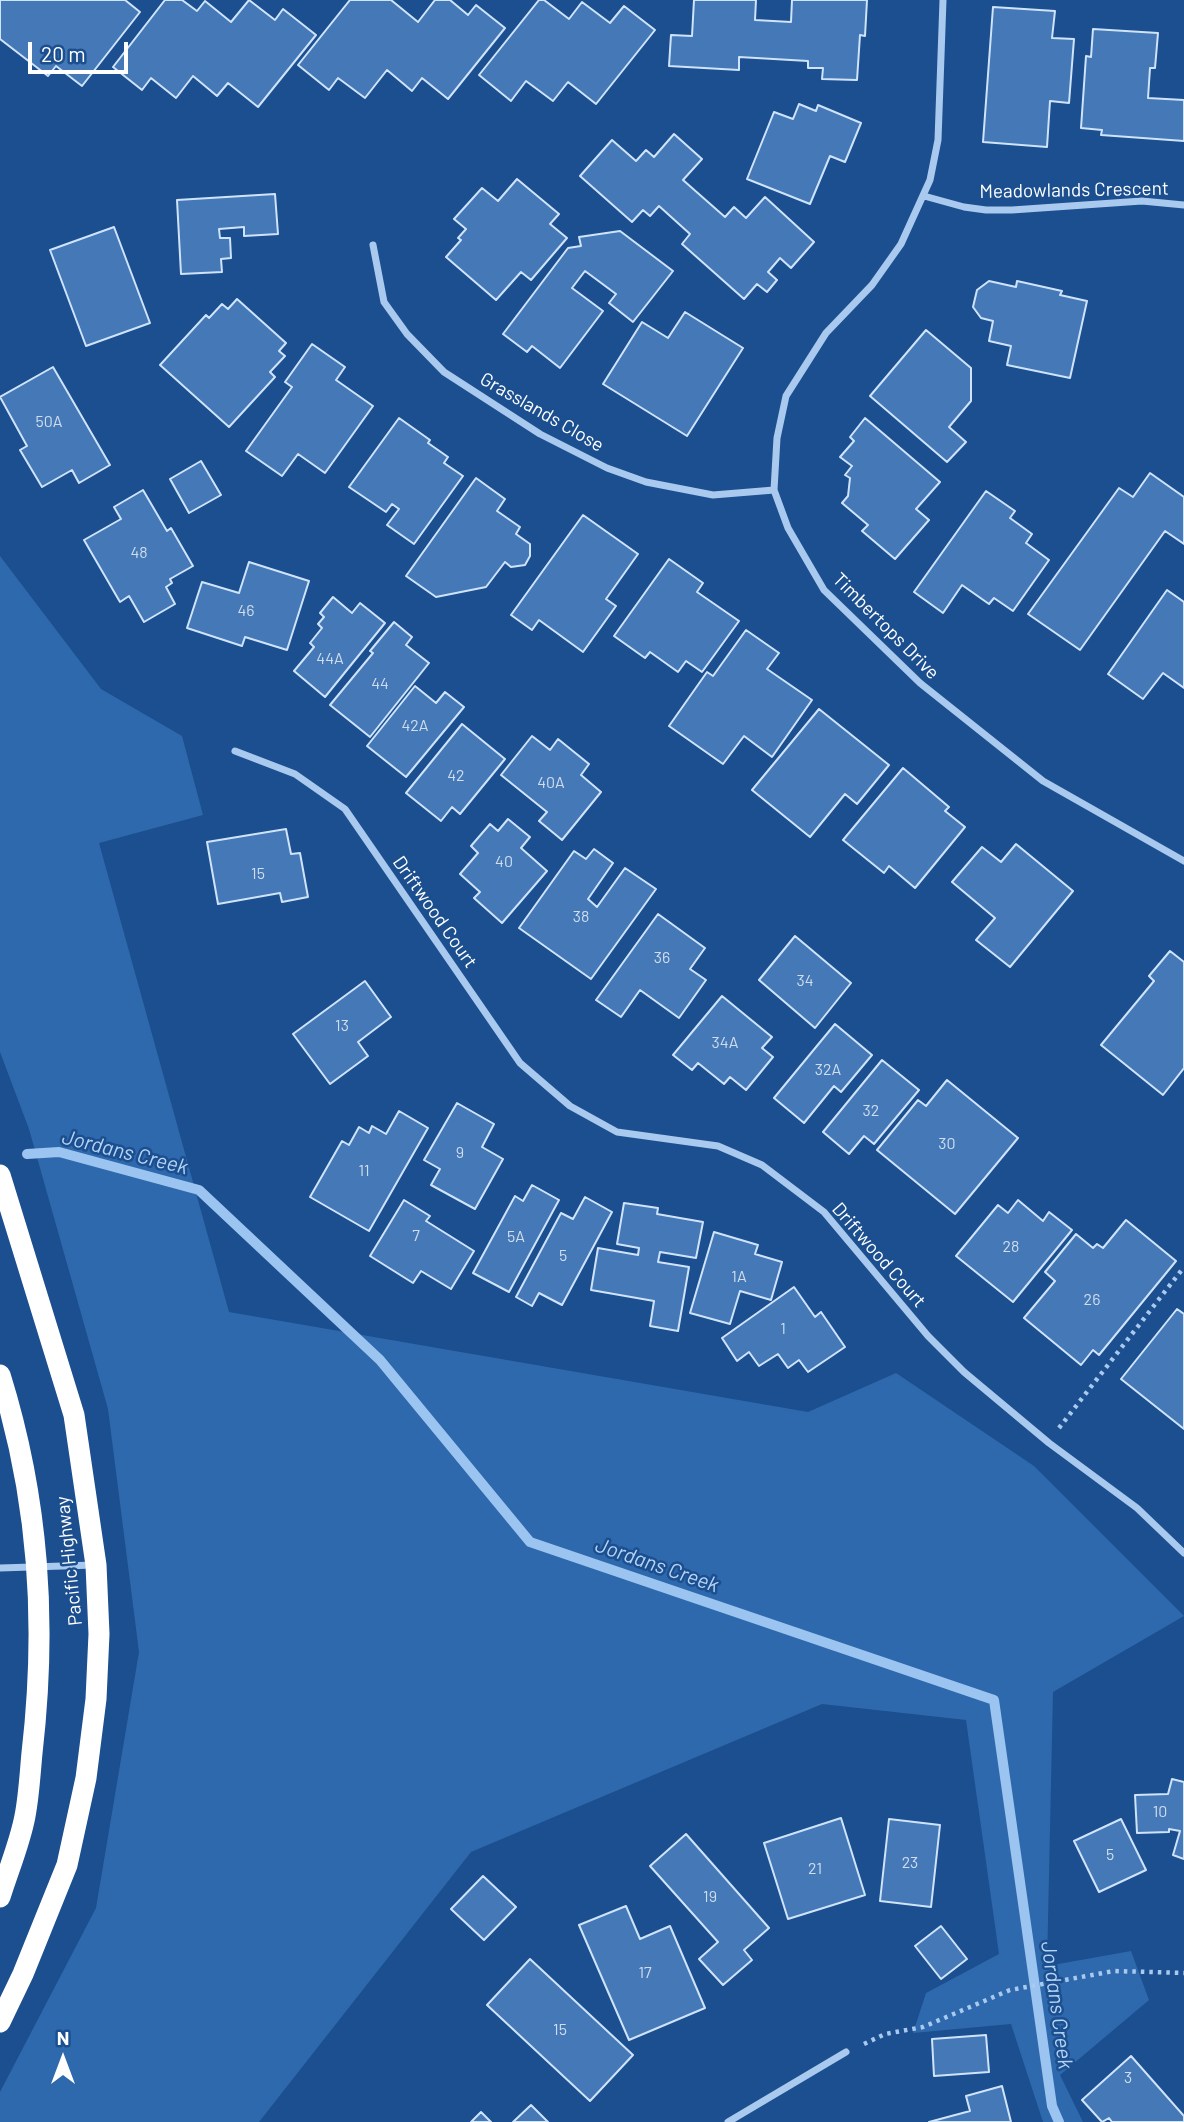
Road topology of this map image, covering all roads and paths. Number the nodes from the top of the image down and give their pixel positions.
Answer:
1 (943, 0) edge
2 (923, 196) junction
3 (1184, 205) edge
4 (373, 245) dead end
5 (774, 490) junction
6 (235, 751) dead end
7 (1184, 860) edge
8 (0, 1175) edge
9 (1184, 1267) edge
10 (0, 1375) edge
11 (1059, 1429) dead end
12 (1184, 1553) edge
13 (96, 1565) junction
14 (38, 1567) junction
15 (0, 1568) edge
16 (0, 1897) edge
17 (1184, 1973) edge
18 (0, 2022) edge
19 (885, 2034) dead end
20 (846, 2052) dead end
21 (728, 2122) edge

1 - 2 street, Timbertops Drive
2 - 3 street, Meadowlands Crescent
2 - 5 street, Timbertops Drive
4 - 5 street, Grasslands Close
5 - 7 street, Timbertops Drive
6 - 12 street, Driftwood Court
8 - 13 highway, Pacific Highway
9 - 11 path
10 - 14 highway, Pacific Highway
13 - 14 street
13 - 18 highway, Pacific Highway
14 - 15 street
14 - 16 highway, Pacific Highway
17 - 19 path
20 - 21 street

